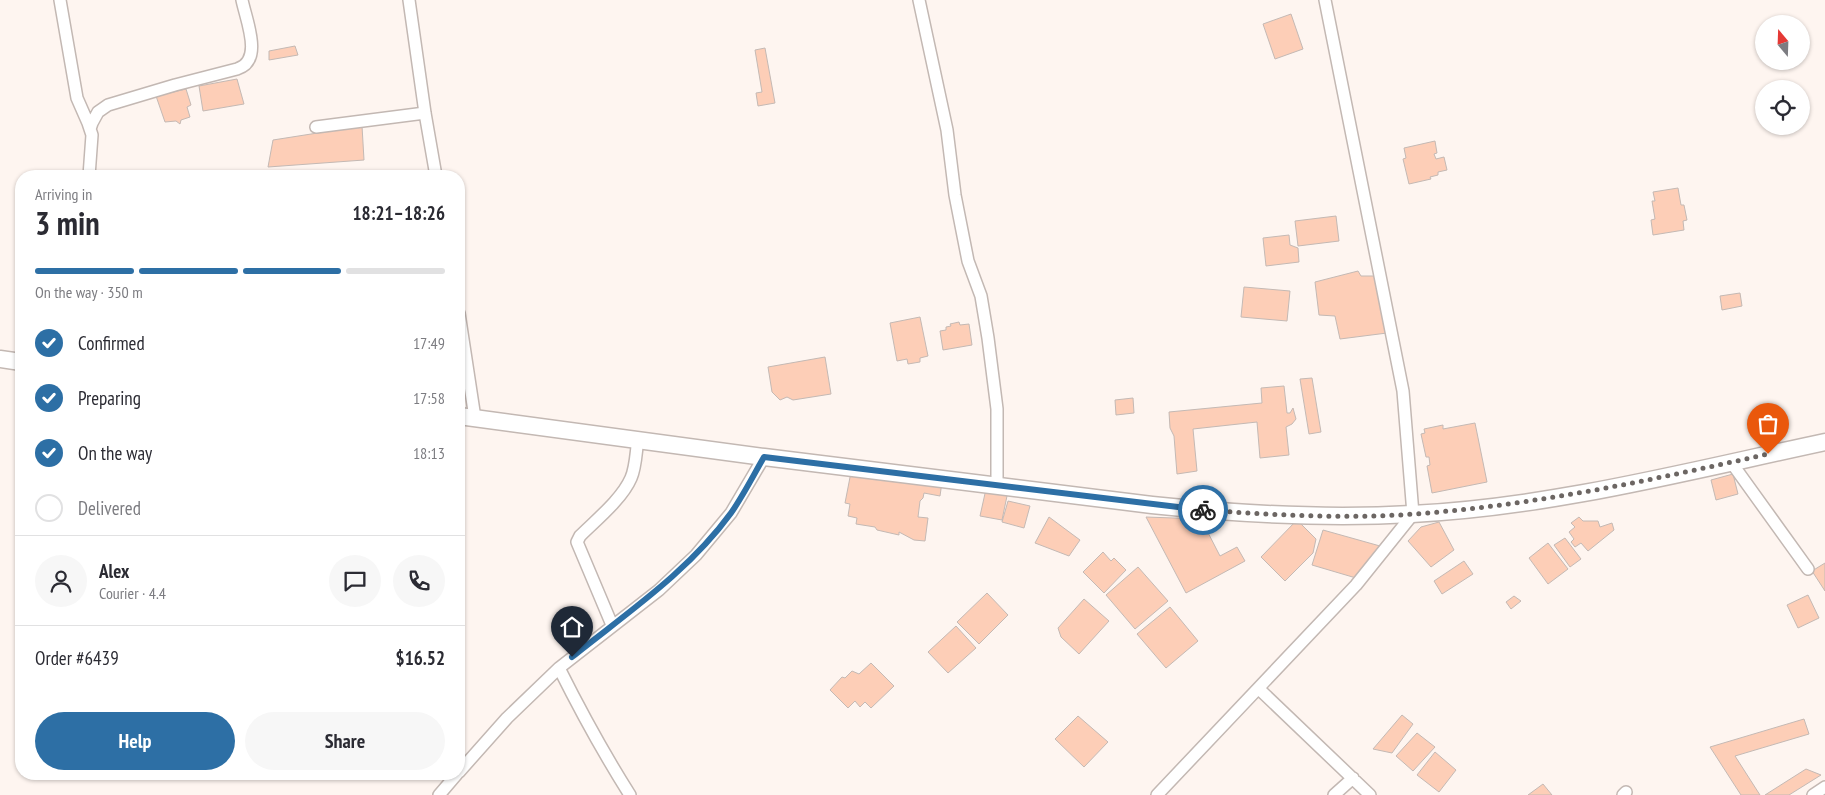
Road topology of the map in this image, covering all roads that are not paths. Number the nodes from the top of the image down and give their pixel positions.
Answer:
1 (60, 0) edge
2 (242, 0) edge
3 (409, 0) edge
4 (919, 0) edge
5 (1325, 0) edge
6 (425, 113) junction
7 (316, 127) dead end
8 (90, 129) junction
9 (89, 170) edge
10 (435, 170) edge
11 (465, 352) edge
12 (0, 359) edge
13 (15, 361) edge
14 (465, 417) edge
15 (475, 418) junction
16 (638, 439) junction
17 (1825, 442) edge
18 (764, 457) junction
19 (1731, 462) junction
20 (997, 486) junction
21 (1413, 514) junction
22 (1808, 569) dead end
23 (612, 625) junction
24 (559, 668) junction
25 (1259, 689) junction
26 (465, 765) edge
27 (1353, 778) junction
28 (452, 780) edge
29 (1825, 787) edge
30 (438, 795) edge
31 (630, 795) edge
32 (1157, 795) edge
33 (1334, 795) edge
34 (1370, 795) edge
35 (1813, 795) edge

1 - 8 street
2 - 8 street
3 - 6 street
4 - 20 street
5 - 21 street
6 - 7 street
6 - 10 street
8 - 9 street
11 - 15 street
12 - 13 street
14 - 15 street
15 - 16 street
16 - 18 street
16 - 23 street
17 - 19 street
18 - 20 street
18 - 23 street
19 - 21 street
19 - 22 street
20 - 21 street
21 - 25 street
23 - 24 street
24 - 26 street
24 - 31 street
25 - 27 street
25 - 32 street
27 - 33 street
27 - 34 street
28 - 30 street
29 - 35 street

